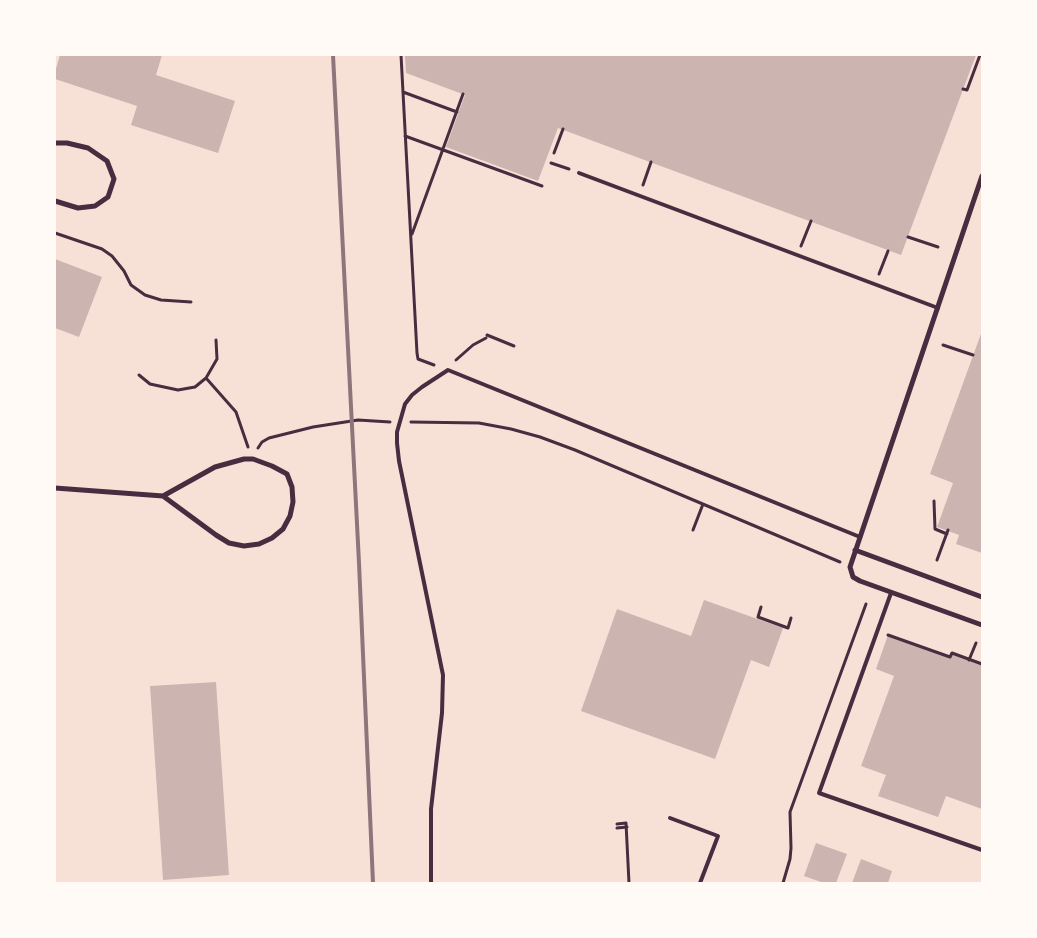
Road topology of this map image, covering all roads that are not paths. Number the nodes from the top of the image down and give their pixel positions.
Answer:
1 (55, 143) edge
2 (579, 173) road end
3 (982, 176) edge
4 (55, 201) edge
5 (938, 308) junction
6 (55, 488) edge
7 (163, 496) junction
8 (860, 538) junction
9 (856, 550) junction
10 (892, 593) junction
11 (982, 597) edge
12 (982, 625) edge
13 (670, 818) dead end
14 (982, 850) edge
15 (431, 883) edge
16 (700, 883) edge

1 - 4 street
2 - 5 lane
3 - 5 street
5 - 8 street
6 - 7 street
7 - 7 street
8 - 9 street
8 - 15 lane
9 - 10 street
9 - 11 street
10 - 12 street
10 - 14 lane
13 - 16 lane

